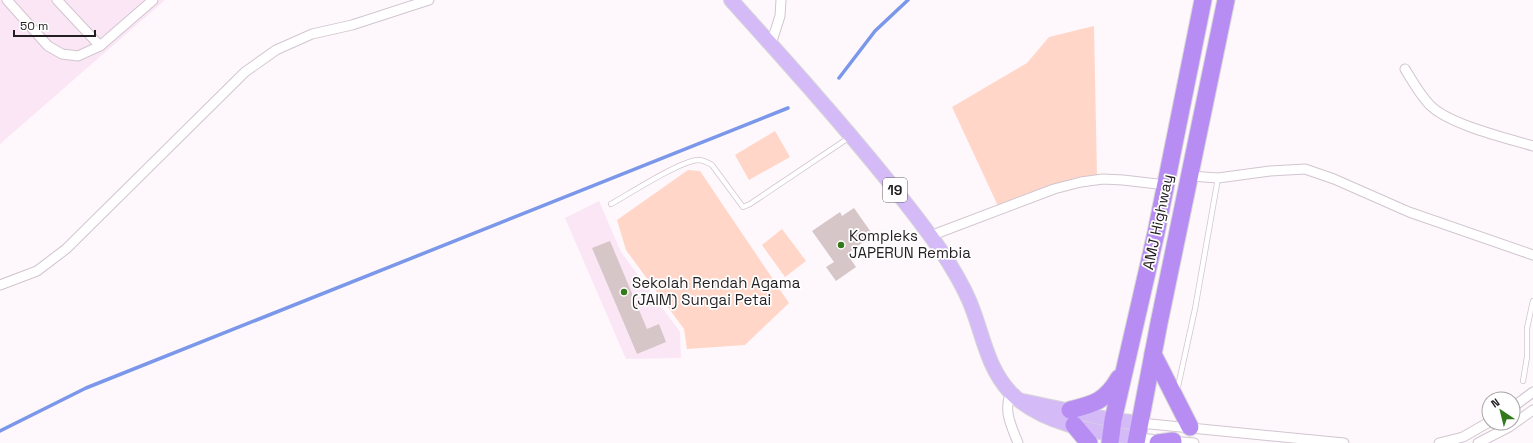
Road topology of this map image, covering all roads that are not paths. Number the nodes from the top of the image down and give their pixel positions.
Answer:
1 (7, 0) edge
2 (57, 0) edge
3 (153, 0) edge
4 (429, 0) edge
5 (731, 0) edge
6 (781, 0) edge
7 (1204, 0) edge
8 (1226, 0) edge
9 (771, 44) junction
10 (100, 46) junction
11 (1406, 69) dead end
12 (851, 136) junction
13 (1533, 146) edge
14 (1190, 176) junction
15 (1218, 178) junction
16 (1166, 185) junction
17 (611, 204) dead end
18 (930, 236) junction
19 (1533, 255) edge
20 (0, 285) edge
21 (1533, 301) edge
22 (1153, 354) junction
23 (1127, 358) junction
24 (1523, 381) dead end
25 (1011, 392) junction
26 (1533, 392) edge
27 (1175, 398) junction
28 (1521, 400) edge
29 (1533, 410) edge
30 (1072, 418) junction
31 (1481, 427) edge
32 (1112, 432) edge
33 (1138, 435) edge
34 (1192, 435) edge
35 (1166, 442) edge
36 (1017, 443) edge
37 (1089, 443) edge
38 (1344, 443) edge
39 (1439, 443) edge
40 (1478, 443) edge

1 - 10 street
2 - 10 street
3 - 10 street
4 - 20 street
5 - 9 main road, 19
6 - 9 street
7 - 16 highway, AMJ Highway
8 - 14 highway, AMJ Highway
9 - 12 main road, 19
11 - 13 street
12 - 17 lane
12 - 18 main road, 19
14 - 15 street
14 - 22 highway, AMJ Highway
15 - 19 street
15 - 27 lane
16 - 18 street
16 - 23 highway, AMJ Highway
18 - 25 main road, 19
21 - 24 lane
22 - 27 highway
22 - 33 highway, AMJ Highway
23 - 30 highway
23 - 32 highway, AMJ Highway
25 - 30 main road, 19
25 - 36 street
26 - 28 street
27 - 34 highway
29 - 40 street
30 - 32 main road, 19
30 - 37 highway
31 - 39 street
32 - 33 main road, 19
33 - 34 street
33 - 35 street
34 - 35 street
34 - 38 street

